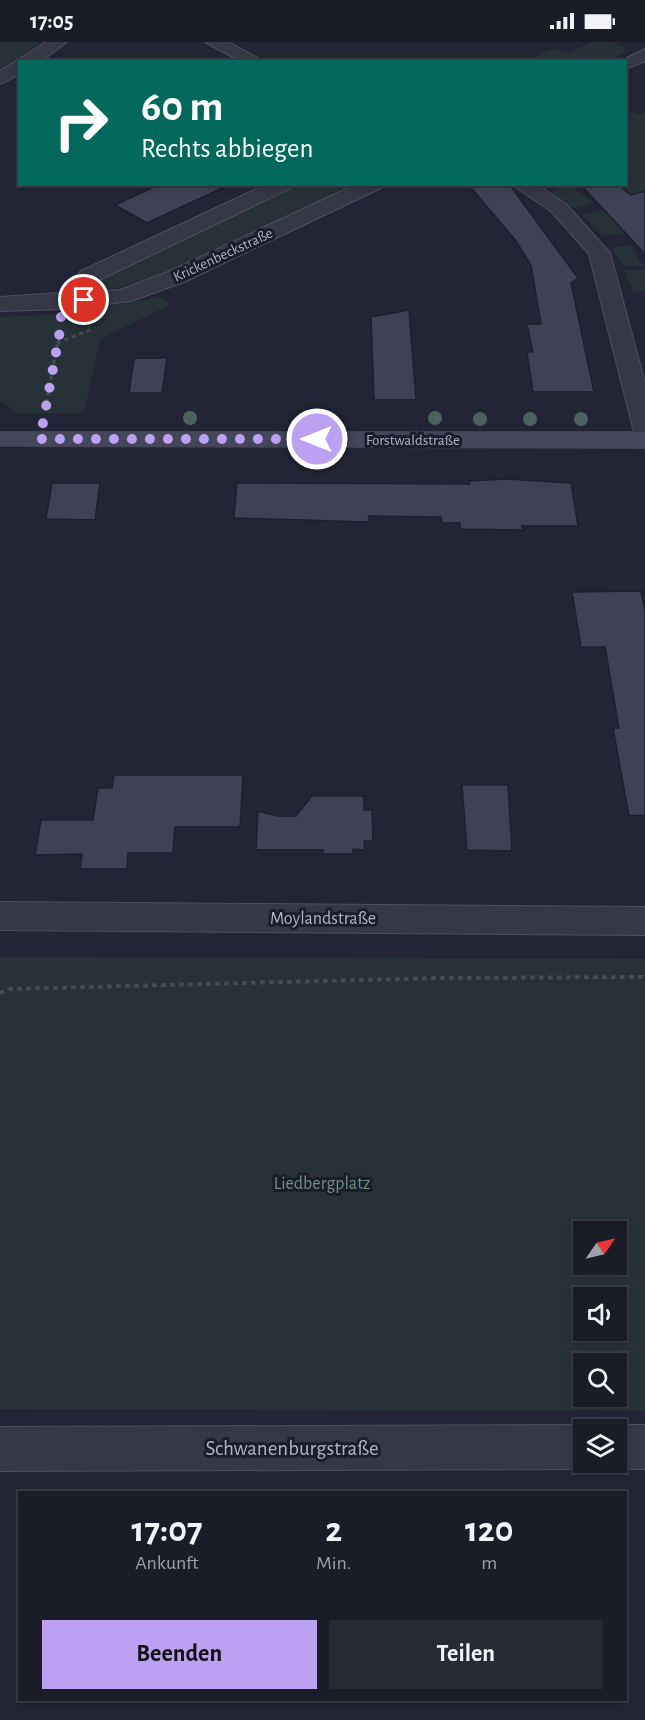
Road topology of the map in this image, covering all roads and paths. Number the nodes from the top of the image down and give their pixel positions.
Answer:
1 (58, 42) edge
2 (214, 42) edge
3 (630, 42) edge
4 (645, 48) edge
5 (645, 54) edge
6 (30, 60) edge
7 (252, 60) edge
8 (627, 63) edge
9 (18, 67) edge
10 (0, 80) edge
11 (280, 186) edge
12 (370, 186) edge
13 (524, 186) edge
14 (64, 302) junction
15 (0, 304) edge
16 (645, 428) edge
17 (0, 439) edge
18 (40, 439) junction
19 (645, 440) edge
20 (0, 916) edge
21 (645, 921) edge
22 (645, 977) edge
23 (0, 993) edge
24 (573, 1447) edge
25 (627, 1447) edge
26 (645, 1447) edge
27 (0, 1449) edge

1 - 6 street
2 - 7 street
3 - 4 street
5 - 8 street
9 - 10 street
11 - 14 street
12 - 14 street, Krickenbeckstraße
13 - 16 street
14 - 15 street, Krickenbeckstraße
14 - 18 path
17 - 18 street, Forstwaldstraße
18 - 19 street, Forstwaldstraße
20 - 21 street, Moylandstraße
22 - 23 path
24 - 27 street, Schwanenburgstraße
25 - 26 street

